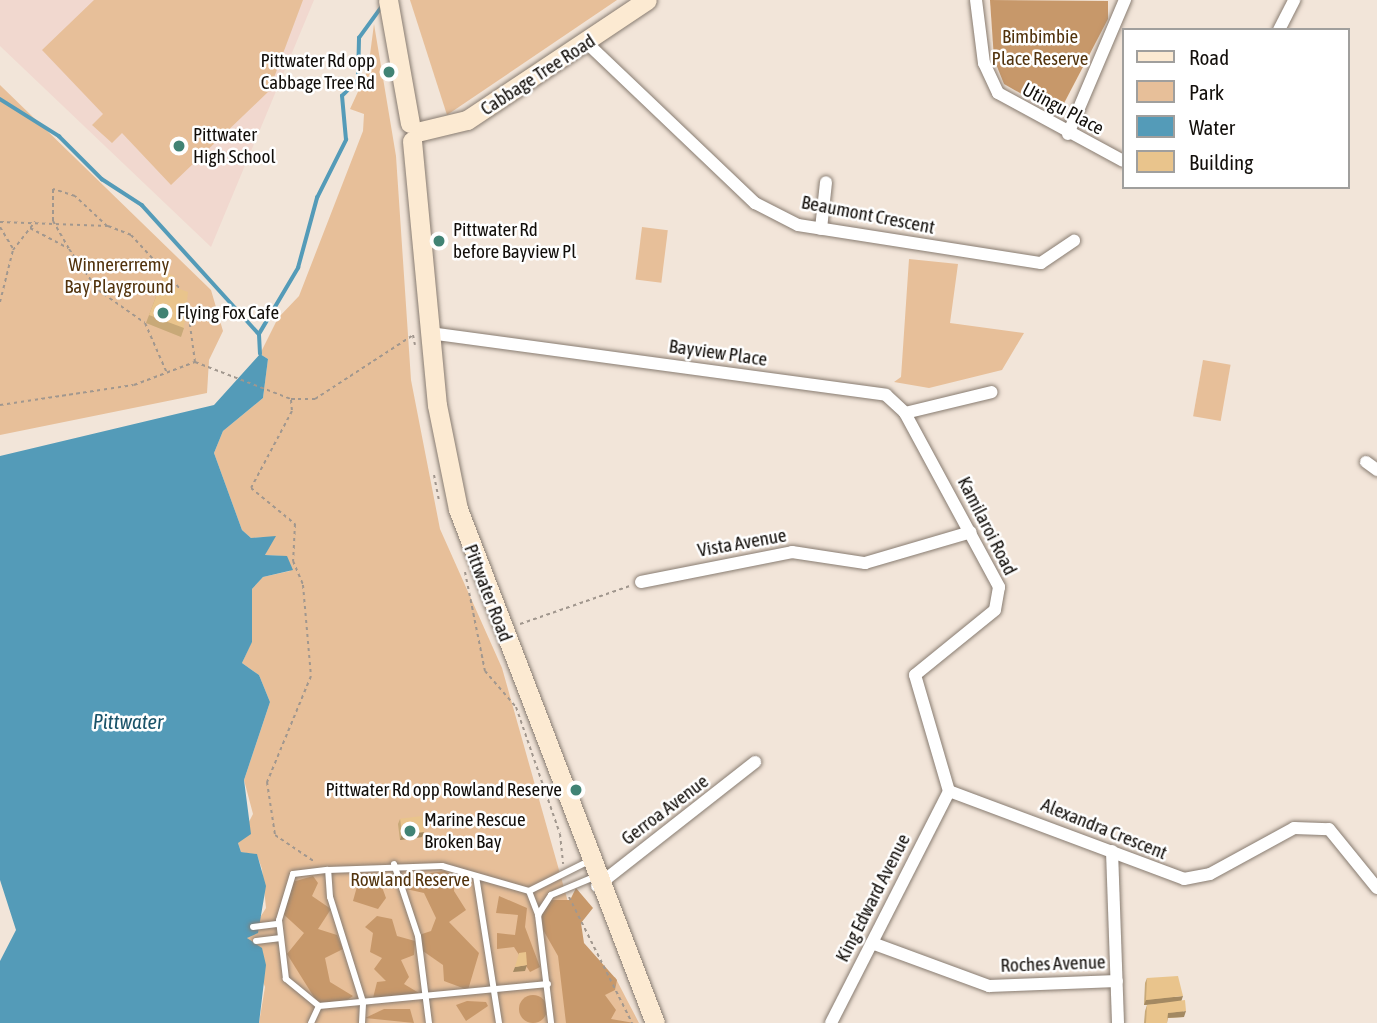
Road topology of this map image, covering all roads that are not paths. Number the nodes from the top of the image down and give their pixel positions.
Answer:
1 (388, 0) edge
2 (647, 0) edge
3 (976, 0) edge
4 (1125, 0) edge
5 (1294, 0) edge
6 (1280, 28) edge
7 (588, 44) junction
8 (414, 131) junction
9 (1068, 134) junction
10 (1122, 161) edge
11 (826, 181) dead end
12 (821, 229) junction
13 (1074, 241) dead end
14 (422, 334) junction
15 (992, 391) dead end
16 (905, 413) junction
17 (1366, 461) dead end
18 (1377, 470) edge
19 (971, 532) junction
20 (641, 582) road end
21 (755, 762) dead end
22 (949, 791) junction
23 (1112, 851) junction
24 (394, 864) junction
25 (328, 870) junction
26 (593, 875) junction
27 (476, 876) junction
28 (1377, 888) edge
29 (529, 891) junction
30 (538, 915) junction
31 (279, 924) junction
32 (253, 927) dead end
33 (279, 938) junction
34 (256, 941) dead end
35 (872, 943) junction
36 (1117, 981) junction
37 (548, 984) junction
38 (498, 989) junction
39 (429, 996) junction
40 (363, 1002) junction
41 (319, 1006) junction
42 (311, 1023) edge
43 (362, 1023) edge
44 (429, 1023) edge
45 (499, 1023) edge
46 (551, 1023) edge
47 (655, 1023) edge
48 (831, 1023) edge
49 (1118, 1023) edge

1 - 8 main road, Pittwater Road
2 - 7 main road, Cabbage Tree Road
3 - 9 street, Utingu Place
4 - 9 street
5 - 6 street
7 - 8 main road, Cabbage Tree Road
7 - 12 street, Beaumont Crescent
8 - 14 main road, Pittwater Road
9 - 10 street, Utingu Place
11 - 12 street
12 - 13 street, Beaumont Crescent
14 - 16 street, Bayview Place
14 - 26 main road, Pittwater Road
15 - 16 street
16 - 19 street, Kamilaroi Road
17 - 18 street
19 - 20 street, Vista Avenue
19 - 22 street, Kamilaroi Road
21 - 26 street, Gerroa Avenue
22 - 23 street, Alexandra Crescent
22 - 35 street, King Edward Avenue
23 - 28 street, Alexandra Crescent
23 - 36 street
24 - 25 lane
24 - 27 lane
24 - 39 lane
25 - 31 lane
25 - 40 lane
26 - 29 lane
26 - 30 lane
26 - 47 main road, Pittwater Road
27 - 29 lane
27 - 38 lane
29 - 30 lane
30 - 37 lane
31 - 32 lane
31 - 33 lane
33 - 34 lane
33 - 41 lane
35 - 36 street, Roches Avenue
35 - 48 street, King Edward Avenue
36 - 49 street
37 - 38 lane
37 - 46 lane
38 - 39 lane
38 - 45 lane
39 - 40 lane
39 - 44 lane
40 - 41 lane
40 - 43 lane
41 - 42 lane

